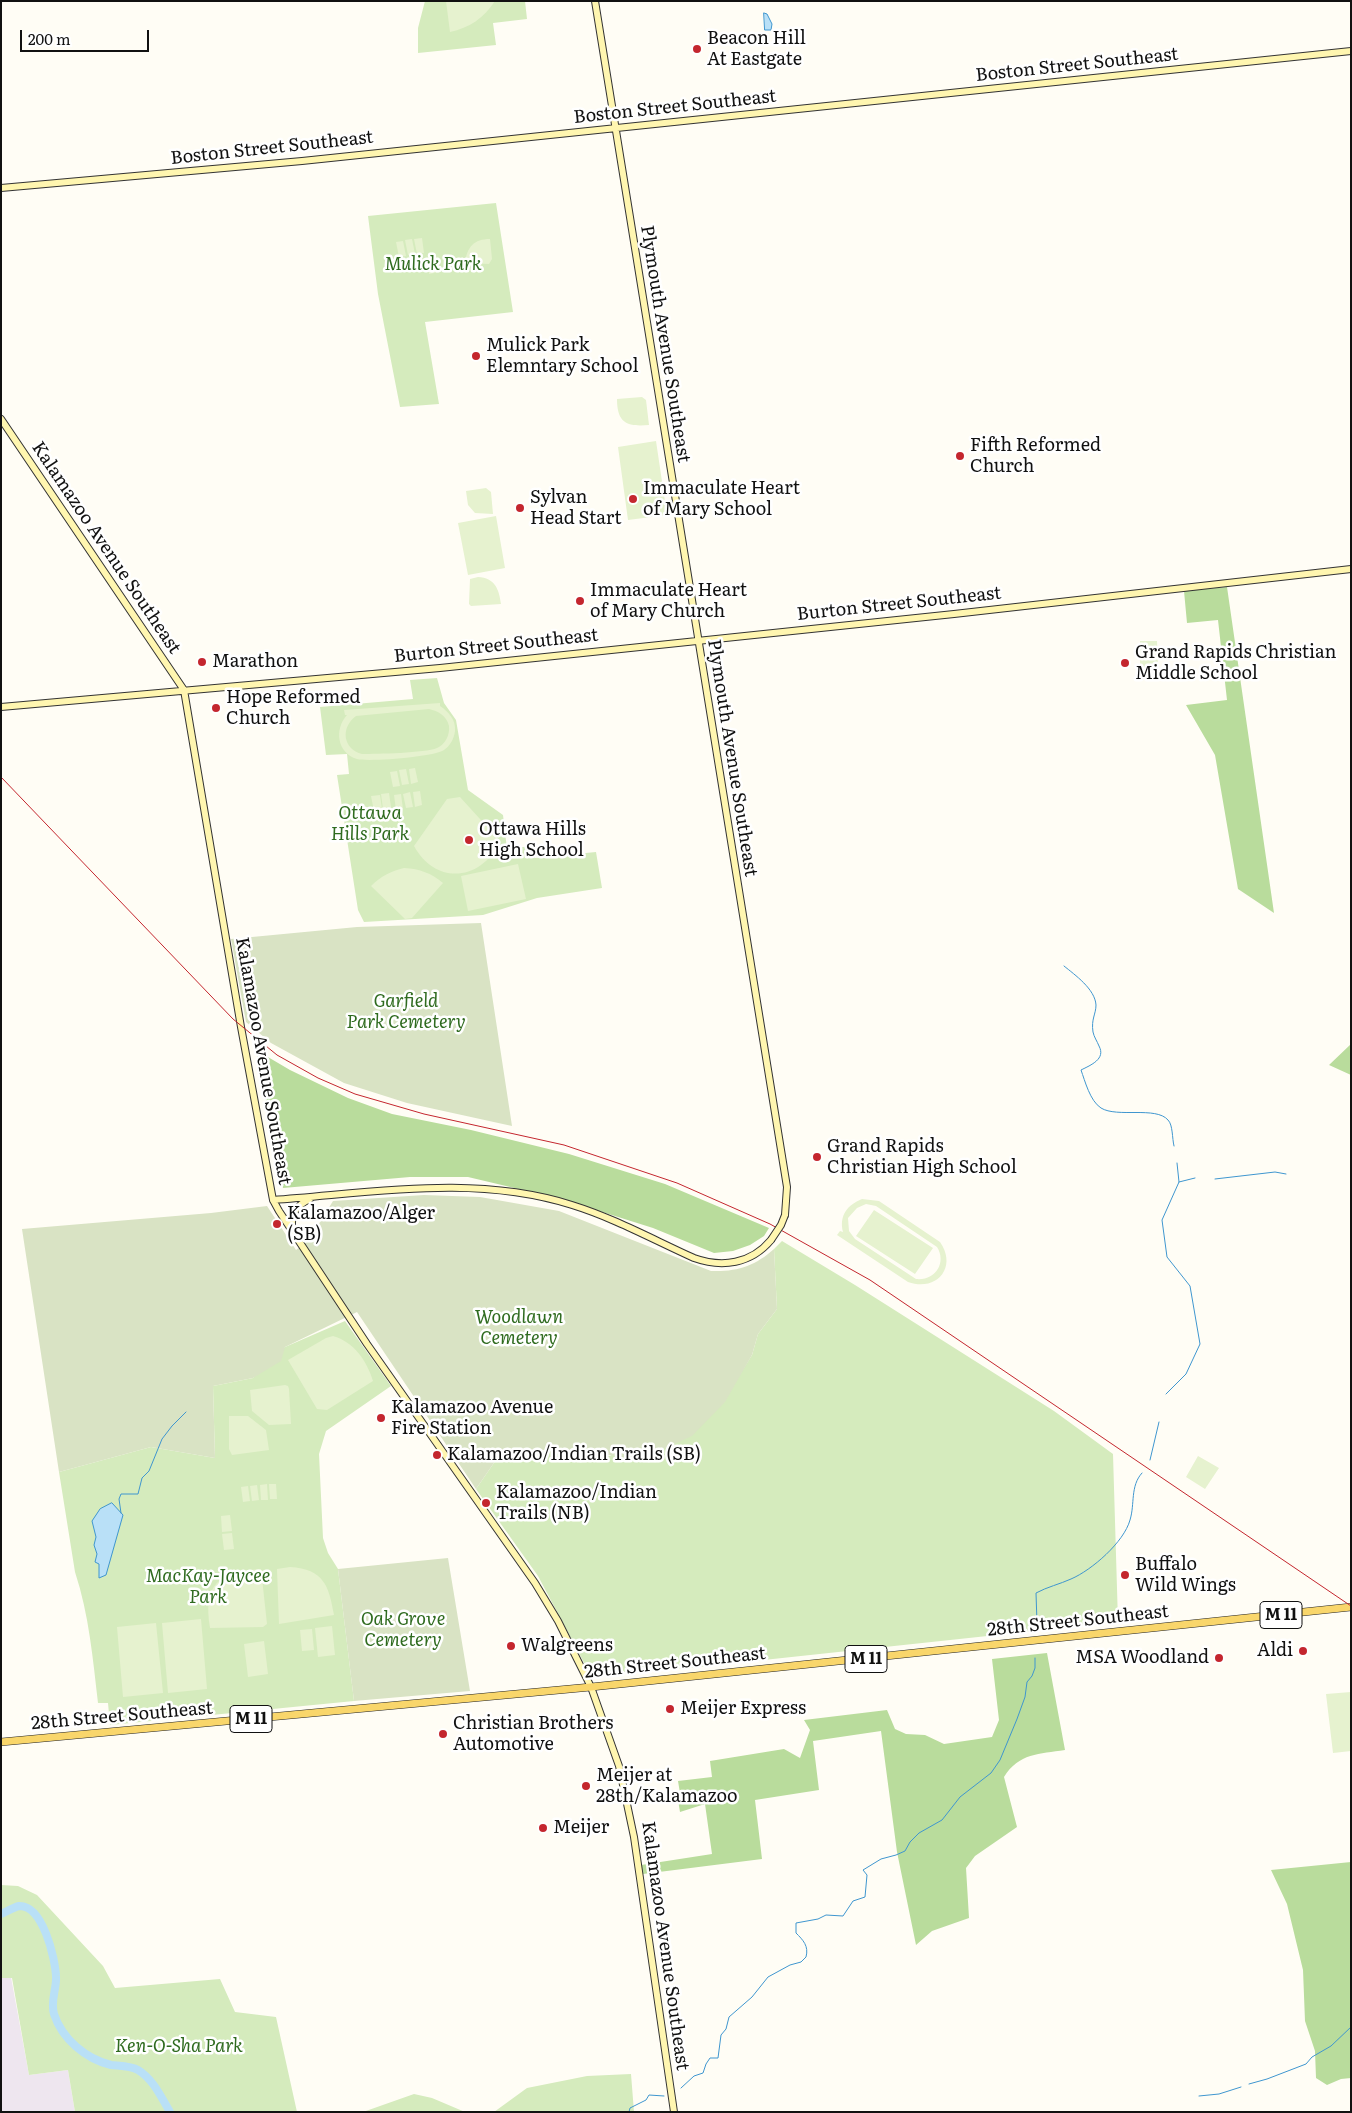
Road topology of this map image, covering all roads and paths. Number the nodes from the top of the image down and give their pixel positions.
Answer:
1 (595, 1) edge
2 (1351, 51) edge
3 (615, 129) junction
4 (1, 188) edge
5 (1, 419) edge
6 (1351, 569) edge
7 (699, 641) junction
8 (184, 690) junction
9 (1, 707) edge
10 (313, 1197) junction
11 (273, 1200) junction
12 (292, 1231) junction
13 (1351, 1608) edge
14 (591, 1687) junction
15 (1, 1742) edge
16 (674, 2112) edge

1 - 3 main road, Plymouth Avenue Southeast
2 - 3 main road, Boston Street Southeast
3 - 4 main road, Boston Street Southeast
3 - 7 main road, Plymouth Avenue Southeast
5 - 8 main road, Kalamazoo Avenue Southeast
6 - 7 main road, Burton Street Southeast
7 - 8 main road, Burton Street Southeast
7 - 10 main road, Plymouth Avenue Southeast, bridge
8 - 9 main road, Burton Street Southeast
8 - 11 main road, Kalamazoo Avenue Southeast
10 - 11 main road
10 - 12 main road
11 - 12 main road, Kalamazoo Avenue Southeast
12 - 14 main road, Kalamazoo Avenue Southeast
13 - 14 main road, 28th Street Southeast / M 11
14 - 15 main road, 28th Street Southeast / M 11
14 - 16 main road, Kalamazoo Avenue Southeast

